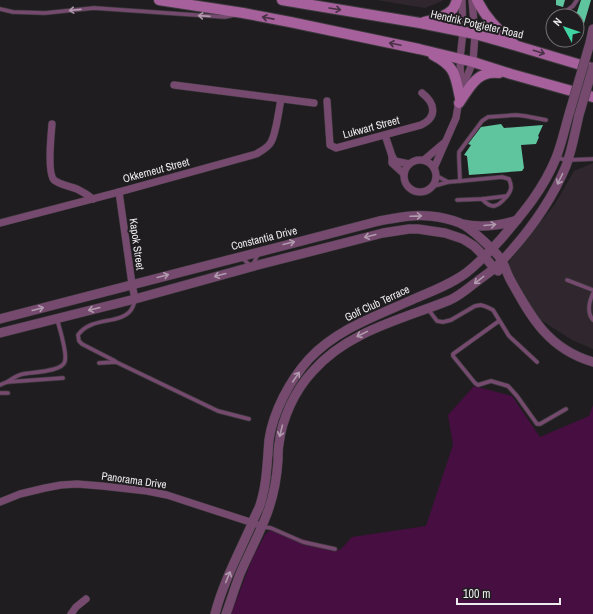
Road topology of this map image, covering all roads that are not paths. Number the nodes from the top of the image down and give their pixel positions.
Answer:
1 (158, 0) edge
2 (282, 0) edge
3 (457, 0) edge
4 (462, 0) edge
5 (472, 0) edge
6 (477, 0) edge
7 (577, 0) edge
8 (570, 8) edge
9 (0, 10) edge
10 (243, 13) junction
11 (420, 23) junction
12 (593, 29) edge
13 (463, 32) junction
14 (475, 34) junction
15 (514, 45) junction
16 (419, 49) junction
17 (460, 59) junction
18 (473, 62) junction
19 (593, 68) edge
20 (511, 74) junction
21 (174, 85) dead end
22 (422, 93) dead end
23 (460, 97) junction
24 (593, 97) edge
25 (280, 99) junction
26 (327, 101) dead end
27 (314, 103) dead end
28 (546, 120) dead end
29 (52, 124) dead end
30 (385, 135) junction
31 (446, 142) junction
32 (392, 156) junction
33 (556, 158) junction
34 (593, 159) edge
35 (424, 160) junction
36 (568, 160) junction
37 (409, 164) junction
38 (434, 168) junction
39 (404, 174) junction
40 (437, 176) junction
41 (460, 181) junction
42 (448, 182) junction
43 (434, 186) junction
44 (119, 192) junction
45 (507, 196) junction
46 (94, 198) junction
47 (482, 199) junction
48 (457, 200) dead end
49 (518, 220) junction
50 (0, 223) edge
51 (461, 224) junction
52 (491, 249) junction
53 (261, 250) junction
54 (240, 256) junction
55 (485, 257) junction
56 (501, 260) junction
57 (252, 267) junction
58 (494, 268) junction
59 (510, 280) junction
60 (567, 280) dead end
61 (132, 284) junction
62 (593, 290) edge
63 (431, 292) junction
64 (593, 293) edge
65 (135, 299) junction
66 (414, 299) junction
67 (427, 308) junction
68 (57, 318) junction
69 (0, 319) edge
70 (593, 320) edge
71 (500, 321) junction
72 (0, 333) edge
73 (116, 362) junction
74 (537, 362) dead end
75 (593, 362) edge
76 (99, 363) dead end
77 (63, 378) dead end
78 (6, 382) junction
79 (0, 385) edge
80 (8, 393) dead end
81 (0, 394) edge
82 (566, 409) dead end
83 (249, 419) dead end
84 (0, 502) edge
85 (252, 523) junction
86 (262, 526) junction
87 (335, 549) dead end
88 (86, 599) dead end
89 (71, 614) edge
90 (215, 614) edge
91 (226, 614) edge

1 - 10 main road
2 -> 11 main road, Hendrik Potgieter Road
3 - 11 main road
4 - 13 street
5 - 14 street
6 - 15 main road
7 - 8 lane
10 -> 9 lane
16 -> 10 main road
11 - 13 main road, Hendrik Potgieter Road
12 - 33 street, Golf Club Terrace, bridge
13 - 14 main road, Hendrik Potgieter Road
13 - 17 street
14 - 15 main road, Hendrik Potgieter Road
14 - 18 street
15 -> 19 main road, Hendrik Potgieter Road
16 - 17 main road
16 - 23 main road
17 - 18 main road
17 - 23 street
18 - 20 main road
18 - 23 street
19 - 36 street, Golf Club Terrace, bridge
20 - 23 main road
20 - 24 main road
21 - 25 street
22 - 30 street, Lukwart Street
23 - 31 street
25 - 27 street
25 - 44 street, Okkerneut Street
26 - 30 street, Lukwart Street
28 - 41 lane
29 - 46 street
30 - 32 street
31 - 35 street
31 - 38 street
32 - 37 street
32 - 39 street
33 - 36 lane
33 - 49 street, Golf Club Terrace
34 - 36 lane
35 - 37 street
35 - 38 street
36 -> 56 street, Golf Club Terrace
37 - 39 street
38 - 40 street
39 - 43 street
40 - 42 lane
40 - 43 street
41 - 42 lane
41 - 45 lane
42 - 43 lane
44 - 46 street, Okkerneut Street
44 - 61 street, Kapok Street
45 - 47 lane
45 - 47 lane
46 - 50 street, Okkerneut Street
47 - 48 lane
51 -> 49 street
49 - 52 street, Golf Club Terrace
51 - 52 street, Constantia Drive
53 -> 51 street, Constantia Drive
52 - 55 street, Golf Club Terrace
52 - 56 street, Constantia Drive
53 - 54 street, Constantia Drive
53 - 57 lane
54 - 57 lane
61 -> 54 street, Constantia Drive
55 -> 57 street, Constantia Drive
55 - 58 street, Constantia Drive
55 - 63 street, Golf Club Terrace
56 - 58 street, Golf Club Terrace
56 - 59 street, Constantia Drive
57 -> 65 street, Constantia Drive
58 - 59 street, Constantia Drive
58 -> 67 street, Golf Club Terrace
59 - 75 street, Constantia Drive
60 - 62 lane
61 - 65 street, Kapok Street
69 -> 61 street, Constantia Drive
63 - 66 street, Golf Club Terrace
63 - 67 street
64 - 70 lane
65 -> 68 street, Constantia Drive
65 - 73 lane
66 - 67 street
85 -> 66 street, Golf Club Terrace
67 - 71 lane
67 -> 86 street, Golf Club Terrace
68 - 72 street, Constantia Drive
68 - 78 lane
71 - 74 lane
71 - 82 lane
73 - 76 lane
73 - 83 lane
77 - 78 lane
78 - 79 lane
80 - 81 lane
84 - 85 street, Panorama Drive
85 - 86 street, Panorama Drive
90 -> 85 street, Golf Club Terrace
86 - 87 lane
86 - 91 street, Golf Club Terrace
88 - 89 street

